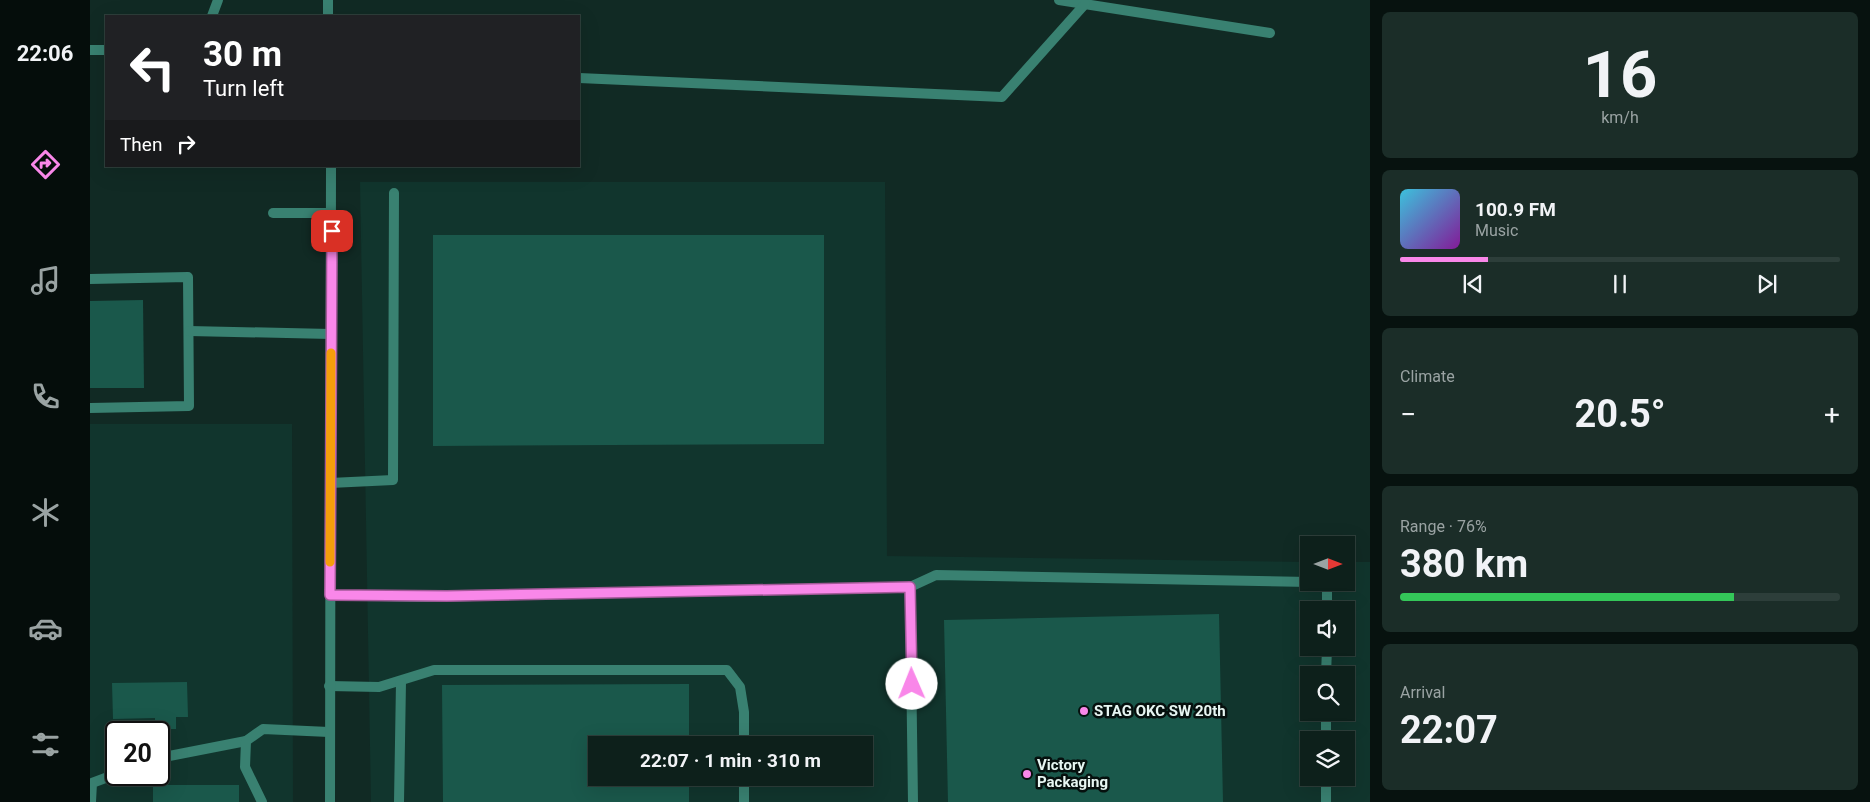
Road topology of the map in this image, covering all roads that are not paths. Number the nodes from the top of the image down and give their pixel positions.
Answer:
1 (218, 0) edge
2 (328, 0) edge
3 (1059, 0) edge
4 (1085, 4) junction
5 (212, 15) edge
6 (328, 15) edge
7 (1270, 33) dead end
8 (90, 50) edge
9 (105, 50) edge
10 (580, 78) edge
11 (331, 167) edge
12 (394, 193) dead end
13 (273, 213) dead end
14 (332, 214) junction
15 (90, 279) edge
16 (189, 331) junction
17 (331, 334) junction
18 (90, 408) edge
19 (330, 483) junction
20 (1300, 582) edge
21 (910, 587) junction
22 (330, 595) junction
23 (401, 682) junction
24 (329, 686) junction
25 (329, 732) junction
26 (744, 736) edge
27 (246, 741) junction
28 (170, 756) edge
29 (105, 778) edge
30 (744, 786) edge
31 (1326, 786) edge
32 (91, 802) edge
33 (262, 802) edge
34 (330, 802) edge
35 (399, 802) edge
36 (744, 802) edge
37 (913, 802) edge
38 (1326, 802) edge

1 - 5 street
2 - 6 street
3 - 4 street
4 - 7 street
4 - 10 street
8 - 9 street
11 - 14 street
12 - 19 street
13 - 14 street
14 - 17 street
15 - 16 street
16 - 17 street
16 - 18 street
17 - 19 street
19 - 22 street
20 - 21 street
21 - 22 street
21 - 37 street
22 - 24 street
23 - 24 street
23 - 26 street
23 - 35 street
24 - 25 street
25 - 27 street
25 - 34 street
27 - 28 street
27 - 33 street
29 - 32 street
30 - 36 street
31 - 38 street

